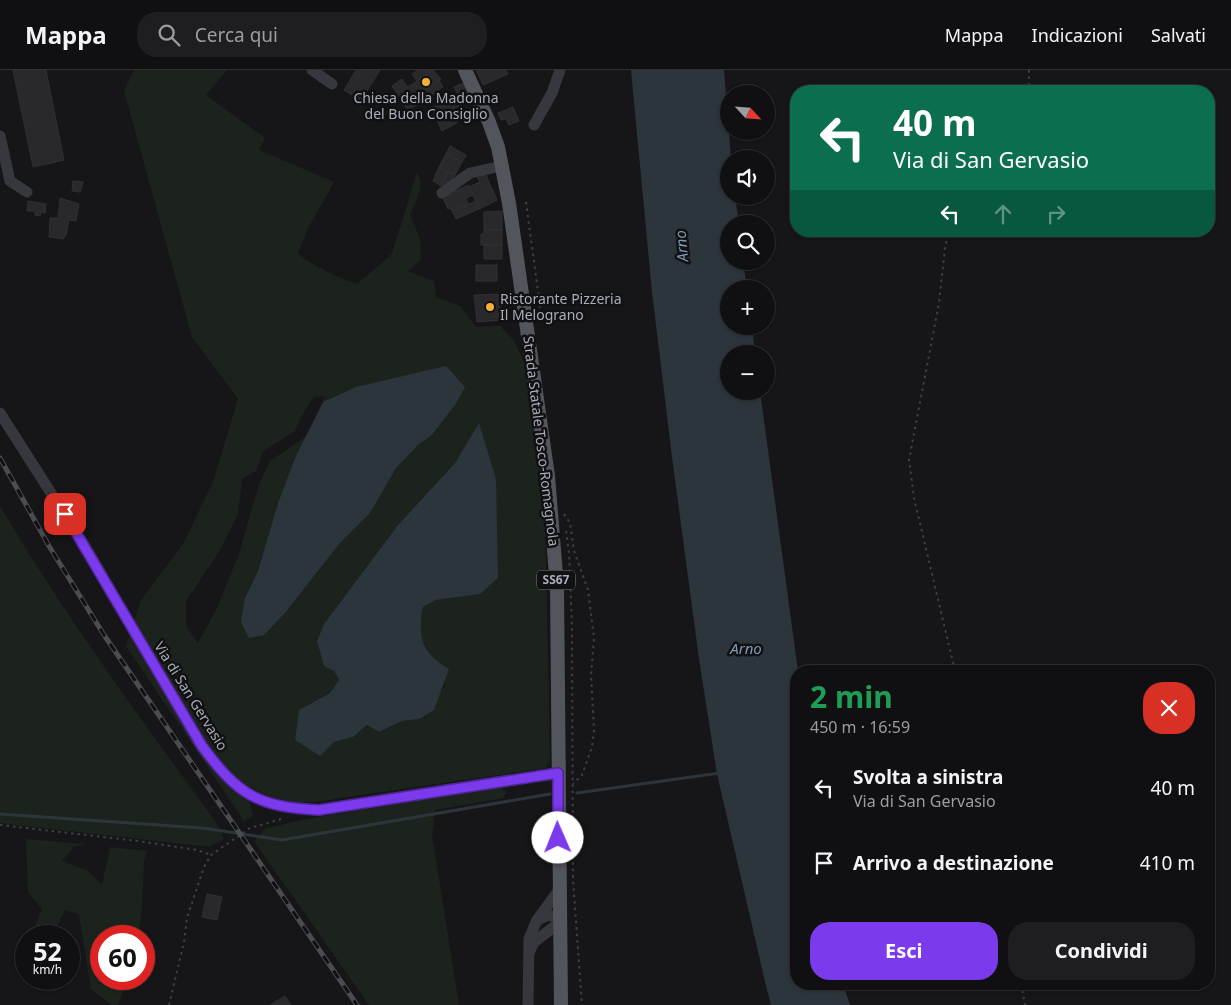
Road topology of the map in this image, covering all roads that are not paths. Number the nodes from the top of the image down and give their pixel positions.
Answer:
1 (312, 70) edge
2 (465, 70) edge
3 (560, 70) edge
4 (332, 84) dead end
5 (534, 125) dead end
6 (0, 136) edge
7 (502, 166) junction
8 (27, 192) dead end
9 (442, 193) dead end
10 (0, 412) edge
11 (558, 773) junction
12 (559, 890) junction
13 (537, 920) junction
14 (560, 923) junction
15 (542, 937) junction
16 (560, 953) junction
17 (528, 955) junction
18 (528, 1005) edge
19 (561, 1005) edge

1 - 4 street
2 - 7 main road, Strada Statale Tosco-Romagnola
3 - 5 street
6 - 8 street
7 - 9 street
7 - 11 main road, Strada Statale Tosco-Romagnola / SS67
10 - 11 street, Via di San Gervasio
11 - 12 main road, Strada Statale Tosco-Romagnola / SS67
12 - 13 street
12 - 14 main road, Strada Statale Tosco-Romagnola / SS67
13 - 14 street
13 - 17 street
14 - 15 street
14 - 16 main road, Strada Statale Tosco-Romagnola / SS67
15 - 16 street
15 - 17 street
16 - 19 main road, Strada Statale Tosco-Romagnola / SS67
17 - 18 street

